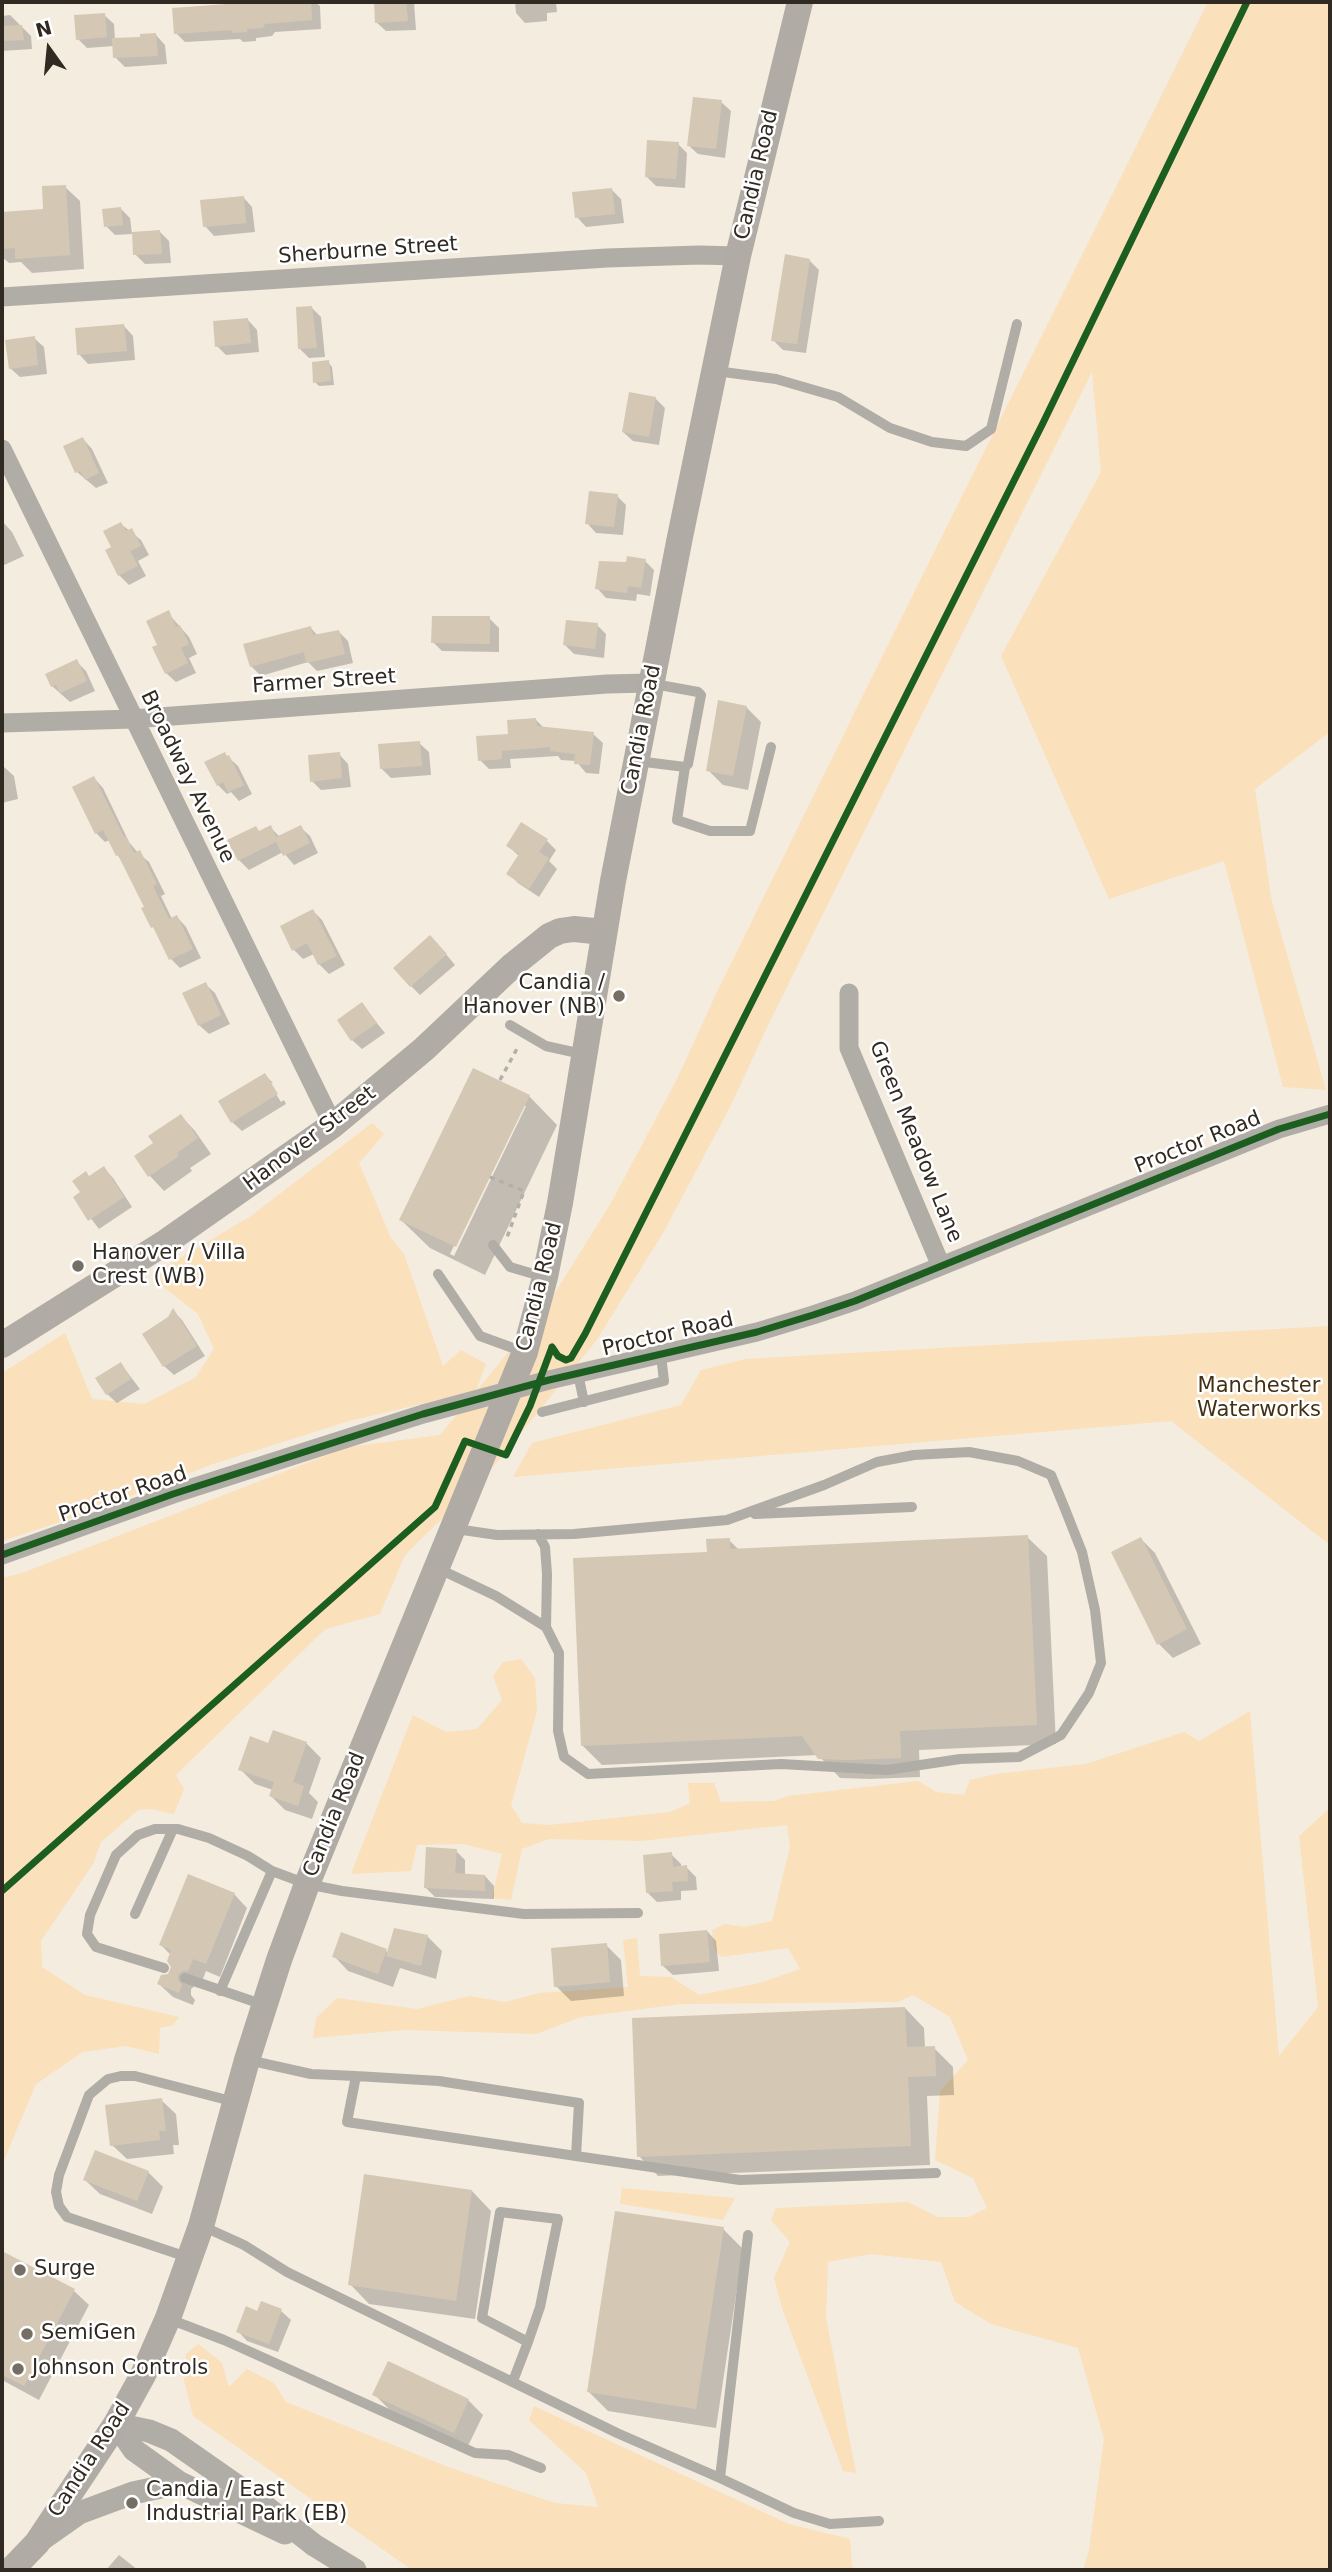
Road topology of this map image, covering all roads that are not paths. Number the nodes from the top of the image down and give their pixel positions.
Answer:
1 (800, 2) edge
2 (738, 256) junction
3 (2, 297) edge
4 (1017, 324) dead end
5 (715, 371) junction
6 (2, 449) edge
7 (650, 683) junction
8 (132, 719) junction
9 (2, 723) edge
10 (771, 747) dead end
11 (636, 761) junction
12 (685, 767) junction
13 (604, 932) junction
14 (849, 993) dead end
15 (510, 1025) dead end
16 (586, 1055) junction
17 (1330, 1114) edge
18 (333, 1125) junction
19 (493, 1245) dead end
20 (941, 1266) junction
21 (438, 1274) dead end
22 (545, 1277) junction
23 (2, 1345) edge
24 (524, 1352) junction
25 (661, 1355) junction
26 (578, 1374) junction
27 (510, 1392) junction
28 (583, 1402) junction
29 (542, 1412) dead end
30 (912, 1507) dead end
31 (742, 1515) junction
32 (453, 1529) junction
33 (538, 1535) junction
34 (2, 1555) edge
35 (436, 1568) junction
36 (546, 1627) junction
37 (173, 1829) junction
38 (272, 1871) junction
39 (307, 1884) junction
40 (638, 1913) dead end
41 (135, 1914) dead end
42 (164, 1968) dead end
43 (185, 1978) dead end
44 (220, 1991) junction
45 (264, 2005) junction
46 (247, 2060) junction
47 (356, 2077) junction
48 (236, 2103) junction
49 (576, 2156) junction
50 (936, 2173) dead end
51 (201, 2226) junction
52 (748, 2235) dead end
53 (191, 2259) junction
54 (168, 2318) junction
55 (528, 2342) junction
56 (513, 2381) junction
57 (116, 2424) junction
58 (541, 2468) dead end
59 (720, 2477) junction
60 (180, 2483) junction
61 (879, 2521) dead end
62 (37, 2543) junction
63 (314, 2545) junction
64 (11, 2570) edge
65 (355, 2570) edge

1 - 2 main road, Candia Road
2 - 3 street, Sherburne Street
2 - 5 main road, Candia Road
4 - 5 lane
5 - 7 main road, Candia Road
6 - 8 street, Broadway Avenue
7 - 8 street, Farmer Street
7 - 11 main road, Candia Road
7 - 12 lane
8 - 9 street, Farmer Street
8 - 18 street, Broadway Avenue
10 - 12 lane
11 - 12 lane
11 - 13 main road, Candia Road
13 - 16 main road, Candia Road
13 - 18 main road, Hanover Street
14 - 20 street, Green Meadow Lane
15 - 16 lane
16 - 22 main road, Candia Road
17 - 20 street, Proctor Road
18 - 23 main road, Hanover Street
19 - 22 lane
20 - 25 street, Proctor Road
21 - 24 lane
22 - 24 main road, Candia Road
24 - 27 main road, Candia Road
25 - 26 street, Proctor Road
25 - 28 lane
26 - 27 street, Proctor Road
26 - 28 lane
27 - 32 main road, Candia Road
27 - 34 street, Proctor Road
28 - 29 lane
30 - 31 lane
31 - 33 lane
31 - 36 lane
32 - 33 lane
32 - 35 main road, Candia Road
33 - 36 lane
35 - 36 lane
35 - 39 main road, Candia Road
37 - 38 lane
37 - 41 lane
37 - 42 lane
38 - 39 lane
38 - 44 lane
39 - 40 lane
39 - 45 main road, Candia Road
43 - 44 lane
44 - 45 lane
45 - 46 main road, Candia Road
46 - 47 lane
46 - 48 main road, Candia Road
47 - 49 lane
47 - 49 lane
48 - 51 main road, Candia Road
48 - 53 lane
49 - 50 lane
51 - 53 main road, Candia Road
51 - 56 lane
52 - 59 lane
53 - 54 main road, Candia Road
54 - 57 main road, Candia Road
54 - 58 lane
55 - 55 lane
55 - 56 lane
56 - 59 lane
57 - 60 street
57 - 62 main road, Candia Road
57 - 63 street
59 - 61 lane
60 - 62 street
60 - 63 street
62 - 64 main road, Candia Road
63 - 65 street

